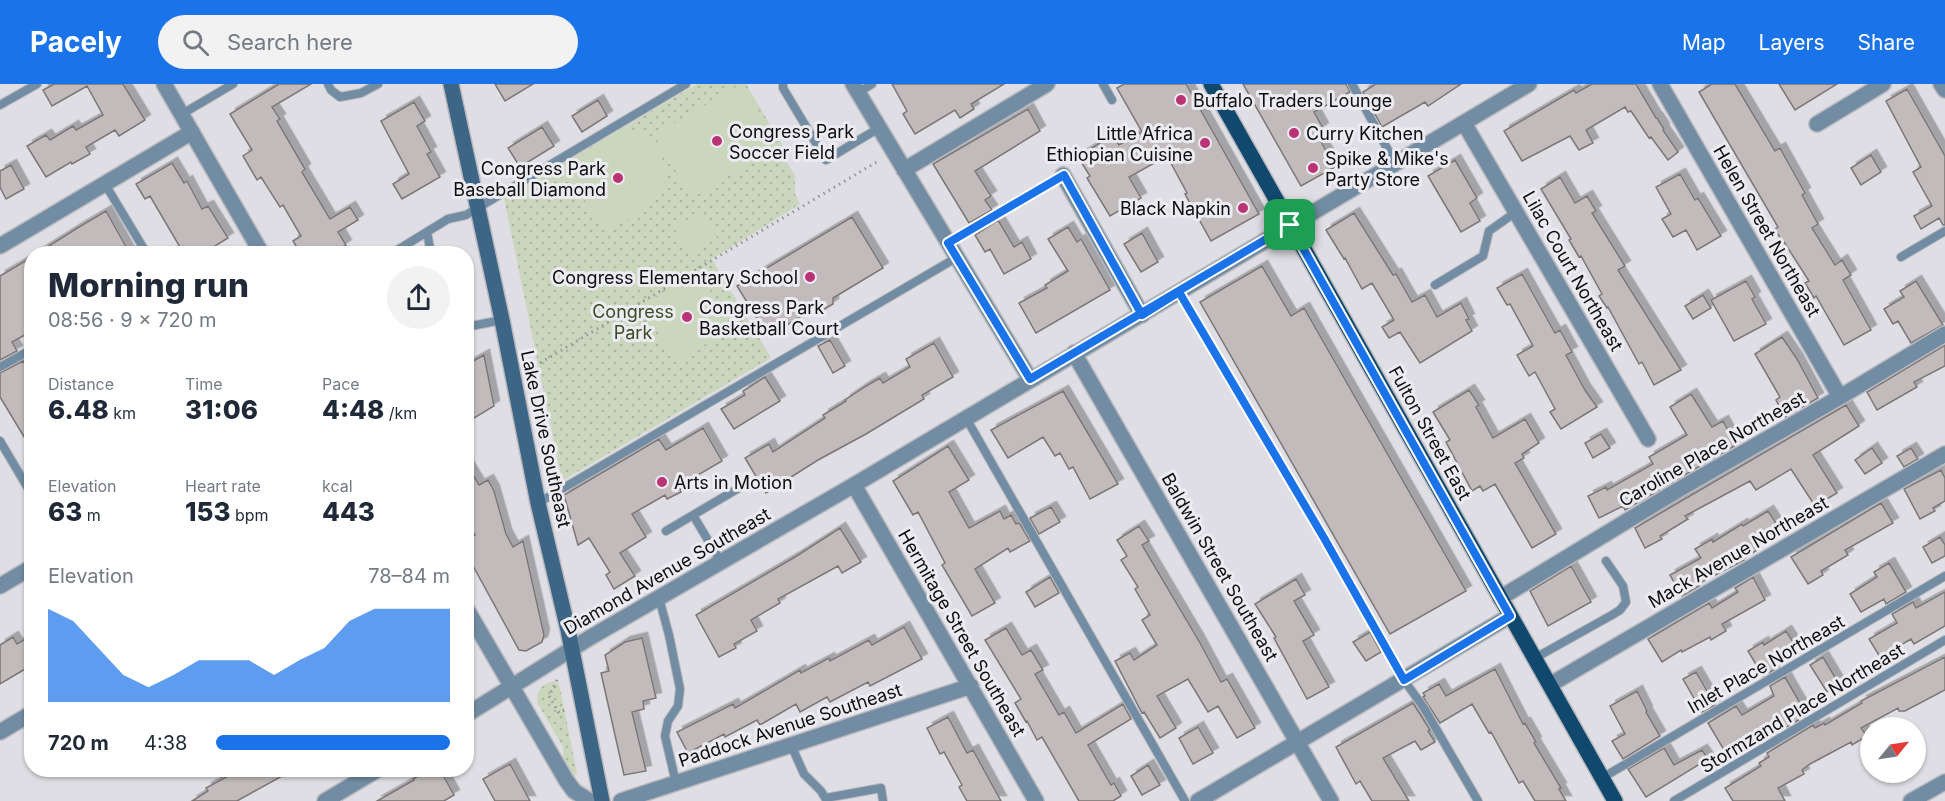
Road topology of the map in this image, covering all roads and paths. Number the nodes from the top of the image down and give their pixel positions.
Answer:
1 (38, 84) edge
2 (164, 84) edge
3 (233, 84) edge
4 (328, 84) edge
5 (378, 84) edge
6 (451, 84) edge
7 (686, 84) edge
8 (783, 84) edge
9 (872, 84) edge
10 (1047, 84) edge
11 (1103, 84) edge
12 (1211, 84) edge
13 (1352, 84) edge
14 (1529, 84) edge
15 (1660, 84) edge
16 (1883, 84) edge
17 (1941, 84) edge
18 (856, 88) edge
19 (1945, 90) edge
20 (1112, 100) dead end
21 (0, 105) edge
22 (182, 114) junction
23 (1464, 123) junction
24 (1817, 124) dead end
25 (879, 128) junction
26 (192, 132) junction
27 (882, 159) dead end
28 (1395, 163) junction
29 (904, 170) junction
30 (1064, 175) joint
31 (105, 184) junction
32 (478, 207) junction
33 (1516, 212) junction
34 (1290, 225) junction
35 (1945, 231) edge
36 (427, 232) junction
37 (948, 243) junction
38 (0, 246) edge
39 (142, 246) edge
40 (257, 246) edge
41 (404, 246) edge
42 (430, 246) edge
43 (1901, 257) dead end
44 (956, 258) junction
45 (1436, 285) dead end
46 (1179, 292) junction
47 (477, 304) dead end
48 (474, 305) edge
49 (1142, 315) junction
50 (502, 320) junction
51 (474, 325) edge
52 (1945, 334) edge
53 (24, 353) edge
54 (1074, 353) junction
55 (535, 366) dead end
56 (0, 367) edge
57 (1030, 379) junction
58 (1840, 397) junction
59 (966, 418) junction
60 (1648, 439) dead end
61 (0, 441) edge
62 (1945, 454) edge
63 (24, 482) edge
64 (744, 485) dead end
65 (854, 485) junction
66 (538, 503) junction
67 (693, 515) junction
68 (666, 531) dead end
69 (1606, 561) dead end
70 (721, 562) junction
71 (24, 572) edge
72 (1945, 576) edge
73 (0, 586) edge
74 (659, 598) junction
75 (1500, 598) junction
76 (1510, 616) junction
77 (474, 621) edge
78 (1945, 640) edge
79 (571, 650) junction
80 (1535, 658) junction
81 (557, 680) dead end
82 (1404, 680) junction
83 (1551, 684) junction
84 (513, 686) junction
85 (971, 686) junction
86 (544, 694) dead end
87 (549, 696) junction
88 (581, 700) junction
89 (474, 710) edge
90 (24, 718) edge
91 (0, 732) edge
92 (1298, 741) junction
93 (791, 745) junction
94 (365, 777) edge
95 (1602, 778) junction
96 (1945, 782) edge
97 (676, 783) junction
98 (826, 800) edge
99 (325, 801) edge
100 (590, 801) edge
101 (602, 801) edge
102 (621, 801) edge
103 (883, 801) edge
104 (1036, 801) edge
105 (1185, 801) edge
106 (1198, 801) edge
107 (1331, 801) edge
108 (1478, 801) edge
109 (1615, 801) edge
110 (1674, 801) edge
111 (1911, 801) edge

1 - 21 lane
2 - 22 street
3 - 22 lane
4 - 5 lane
6 - 32 main road, Lake Drive Southeast
7 - 32 lane
8 - 25 lane
9 - 18 lane
10 - 29 street
11 - 20 lane
12 - 34 main road, Fulton Street East
13 - 28 lane
14 - 23 street, Diamond Avenue Southeast
15 - 58 street, Helen Street Northeast
16 - 24 street
17 - 19 street
18 - 25 street
22 - 26 street
23 - 28 street, Diamond Avenue Southeast
23 - 33 street, Lilac Court Northeast
25 - 29 street
26 - 31 street
26 - 40 street
27 - 55 path
28 - 34 street, Diamond Avenue Southeast
29 - 37 street
30 - 37 lane
30 - 49 street
31 - 38 street
31 - 39 lane
32 - 36 lane
32 - 50 main road, Lake Drive Southeast
33 - 45 lane
33 - 60 street, Lilac Court Northeast
34 - 46 street, Diamond Avenue Southeast
34 - 75 main road, Fulton Street East
35 - 43 lane
36 - 41 lane
36 - 42 lane
37 - 44 street
44 - 57 street
44 - 66 lane
46 - 49 street, Diamond Avenue Southeast
46 - 82 lane
47 - 48 path
49 - 54 street, Diamond Avenue Southeast
50 - 51 lane
50 - 66 main road, Lake Drive Southeast
52 - 58 street, Caroline Place Northeast
53 - 56 lane
54 - 57 street, Diamond Avenue Southeast
54 - 92 street, Baldwin Street Southeast
57 - 59 street, Diamond Avenue Southeast
58 - 75 street, Caroline Place Northeast
59 - 65 street, Diamond Avenue Southeast
59 - 105 lane
61 - 63 lane
62 - 83 street, Mack Avenue Northeast
64 - 67 lane
65 - 70 street, Diamond Avenue Southeast
65 - 85 street, Hermitage Street Southeast
66 - 79 main road, Lake Drive Southeast
67 - 68 lane
67 - 70 lane
69 - 80 lane
70 - 74 street, Diamond Avenue Southeast
71 - 73 street
72 - 95 lane, Inlet Place Northeast
74 - 79 street, Diamond Avenue Southeast
74 - 97 lane
75 - 76 main road, Fulton Street East
76 - 80 main road, Fulton Street East
76 - 82 street
77 - 84 street
78 - 110 lane, Stormzand Place Northeast
79 - 84 street, Diamond Avenue Southeast
79 - 88 main road, Lake Drive Southeast
80 - 83 main road, Fulton Street East
81 - 87 path
82 - 92 street
82 - 108 lane
83 - 95 main road, Fulton Street East
84 - 89 street, Diamond Avenue Southeast
84 - 100 street
85 - 93 street, Paddock Avenue Southeast
85 - 104 street, Hermitage Street Southeast
86 - 87 path
87 - 88 path
88 - 101 main road, Lake Drive Southeast
90 - 91 street
92 - 106 street
92 - 107 street, Baldwin Street Southeast
93 - 97 street, Paddock Avenue Southeast
93 - 98 lane
94 - 99 street
95 - 109 main road, Fulton Street East
96 - 111 street
97 - 102 street, Paddock Avenue Southeast
98 - 103 lane

